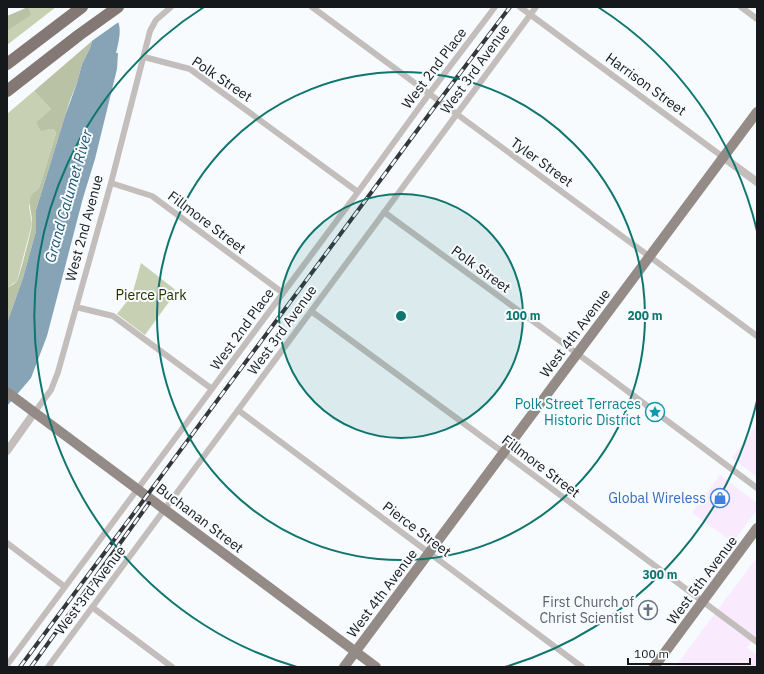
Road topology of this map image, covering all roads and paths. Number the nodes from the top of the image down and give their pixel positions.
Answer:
1 (82, 7) edge
2 (118, 7) edge
3 (171, 7) edge
4 (312, 7) edge
5 (495, 7) edge
6 (520, 7) edge
7 (536, 7) edge
8 (741, 7) edge
9 (530, 15) junction
10 (757, 19) edge
11 (144, 57) junction
12 (7, 64) edge
13 (7, 91) edge
14 (429, 94) junction
15 (757, 112) edge
16 (457, 114) junction
17 (723, 157) junction
18 (757, 182) edge
19 (111, 183) junction
20 (358, 192) junction
21 (384, 212) junction
22 (650, 256) junction
23 (283, 293) junction
24 (76, 307) junction
25 (311, 311) junction
26 (757, 336) edge
27 (577, 354) junction
28 (212, 389) junction
29 (7, 392) edge
30 (31, 410) junction
31 (238, 410) junction
32 (7, 451) edge
33 (504, 453) junction
34 (757, 488) edge
35 (137, 489) junction
36 (165, 510) junction
37 (757, 528) edge
38 (7, 544) edge
39 (430, 552) junction
40 (65, 587) junction
41 (703, 602) junction
42 (92, 607) junction
43 (757, 642) edge
44 (356, 652) junction
45 (7, 665) edge
46 (48, 667) edge
47 (172, 667) edge
48 (344, 667) edge
49 (376, 667) edge
50 (582, 667) edge
51 (654, 667) edge

1 - 12 highway
2 - 13 highway
3 - 11 street, West 2nd Avenue
4 - 14 street, Tyler Street
5 - 14 street, West 2nd Place
6 - 9 street, Harrison Street
7 - 9 street, West 3rd Avenue
8 - 10 street
9 - 16 street, West 3rd Avenue
9 - 17 street, Harrison Street
11 - 19 street, West 2nd Avenue
11 - 20 street, Polk Street
14 - 16 street, Tyler Street
14 - 20 street, West 2nd Place
15 - 17 main road, West 4th Avenue
16 - 21 street, West 3rd Avenue
16 - 22 street, Tyler Street
17 - 18 street, Harrison Street
17 - 22 main road, West 4th Avenue
19 - 23 street, Fillmore Street
19 - 24 street, West 2nd Avenue
20 - 23 street, West 2nd Place
21 - 25 street, West 3rd Avenue
21 - 27 street, Polk Street
22 - 26 street, Tyler Street
22 - 27 main road, West 4th Avenue
23 - 28 street, West 2nd Place
24 - 28 street
24 - 30 street, West 2nd Avenue
25 - 31 street, West 3rd Avenue
25 - 33 street, Fillmore Street
27 - 33 main road, West 4th Avenue
27 - 34 street, Polk Street
28 - 35 street, West 2nd Place
29 - 30 main road, Buchanan Street
30 - 32 street, West 2nd Avenue
30 - 35 main road, Buchanan Street
31 - 36 street, West 3rd Avenue
31 - 39 street, Pierce Street
33 - 39 main road, West 4th Avenue
33 - 41 street, Fillmore Street
35 - 36 main road, Buchanan Street
35 - 40 street, West 2nd Place
36 - 42 street, West 3rd Avenue
36 - 44 main road, Buchanan Street
37 - 41 main road, West 5th Avenue
38 - 40 street
39 - 44 main road, West 4th Avenue
39 - 50 street, Pierce Street
40 - 45 street, West 2nd Place
41 - 43 street, Fillmore Street
41 - 51 main road, West 5th Avenue
42 - 46 street, West 3rd Avenue
42 - 47 street
44 - 48 main road, West 4th Avenue
44 - 49 main road, Buchanan Street

